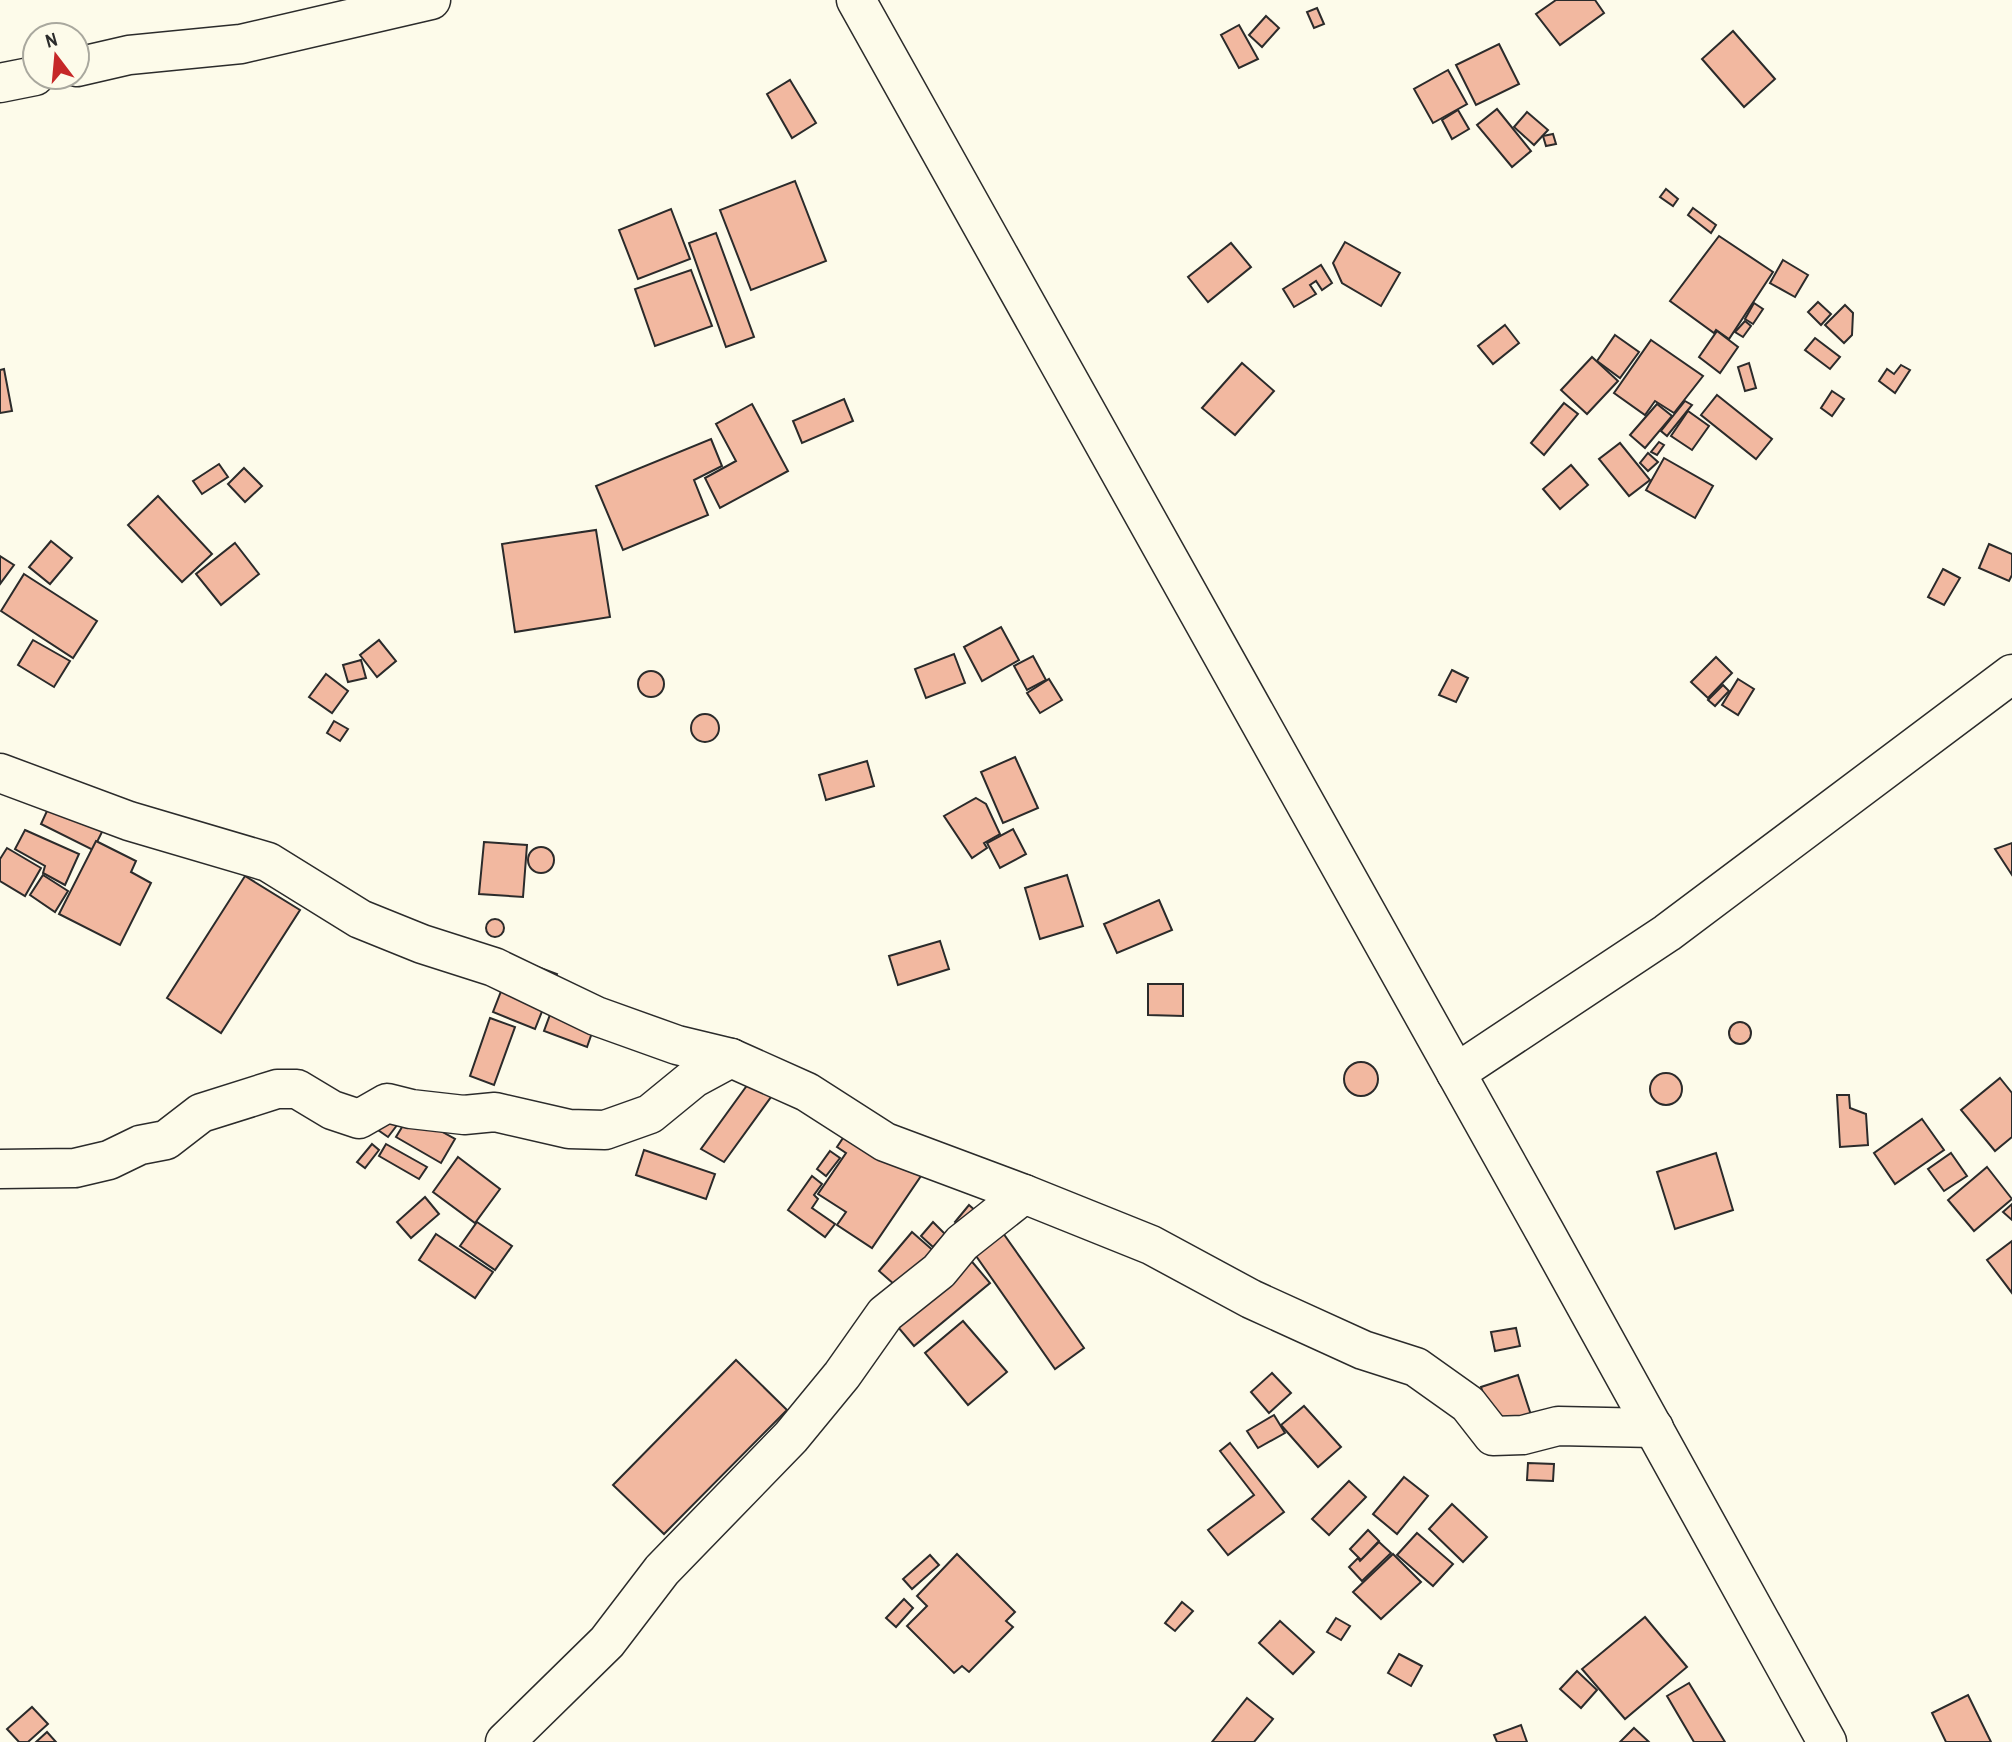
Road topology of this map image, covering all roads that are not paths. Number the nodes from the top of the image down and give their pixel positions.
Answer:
1 (431, 0) edge
2 (856, 0) edge
3 (91, 64) edge
4 (21, 79) edge
5 (0, 83) edge
6 (2012, 674) edge
7 (2, 778) edge
8 (731, 1058) junction
9 (1456, 1073) junction
10 (0, 1169) edge
11 (1024, 1194) junction
12 (1654, 1428) junction
13 (505, 1742) edge
14 (1826, 1742) edge

1 - 3 street
2 - 9 street
4 - 5 street
6 - 9 street
7 - 8 street
8 - 10 street
8 - 11 street
9 - 12 street
11 - 12 street
11 - 13 street
12 - 14 street

